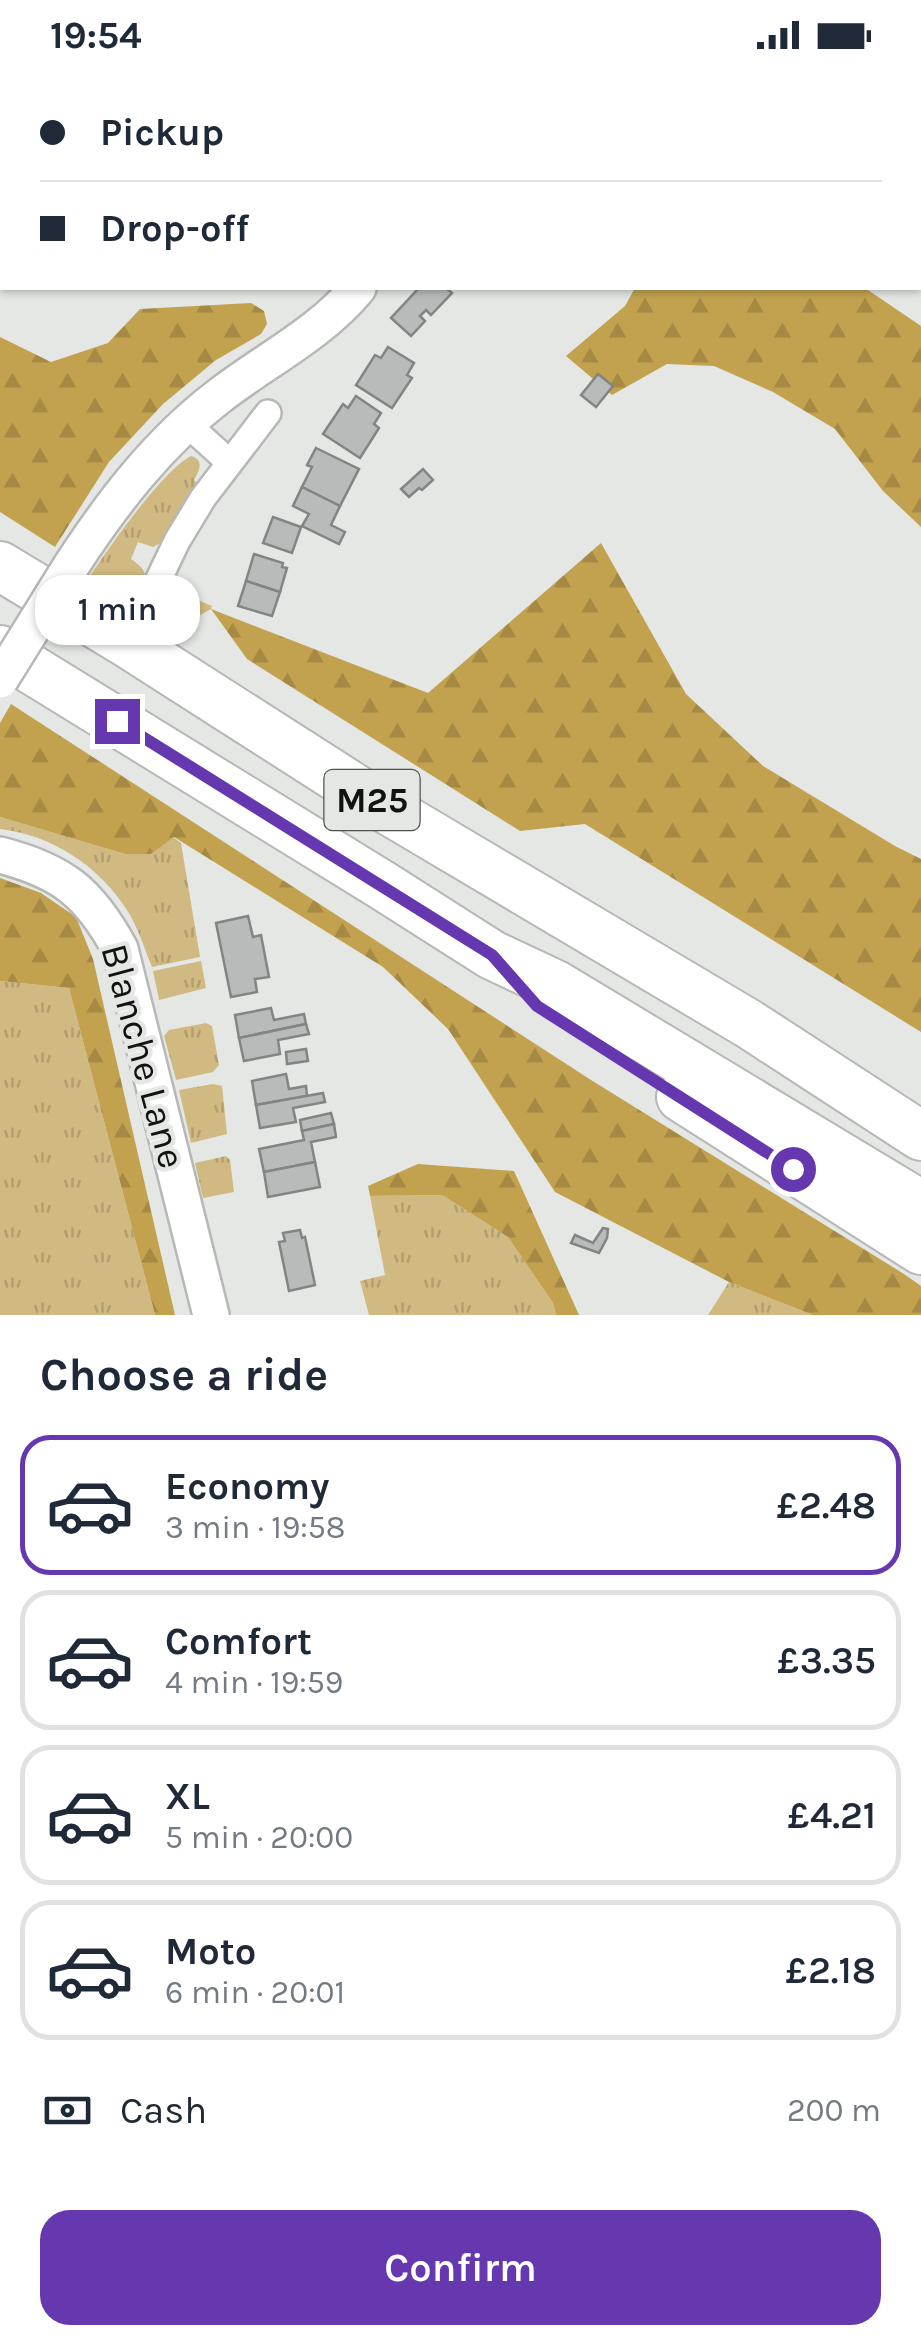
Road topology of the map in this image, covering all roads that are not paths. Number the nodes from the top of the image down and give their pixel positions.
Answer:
1 (356, 290) edge
2 (268, 413) dead end
3 (186, 423) junction
4 (229, 462) junction
5 (0, 566) edge
6 (147, 604) dead end
7 (0, 650) edge
8 (0, 680) edge
9 (0, 856) edge
10 (492, 955) junction
11 (749, 1024) junction
12 (921, 1096) edge
13 (921, 1136) edge
14 (921, 1206) edge
15 (921, 1250) edge
16 (210, 1315) edge

1 - 3 street
2 - 4 street
3 - 4 street
3 - 8 street, bridge
4 - 6 street
5 - 11 highway, M25
7 - 10 highway, M25
9 - 16 street, Blanche Lane
10 - 14 highway, M25
10 - 15 highway, M25
11 - 12 highway, M25
11 - 13 highway, M25

